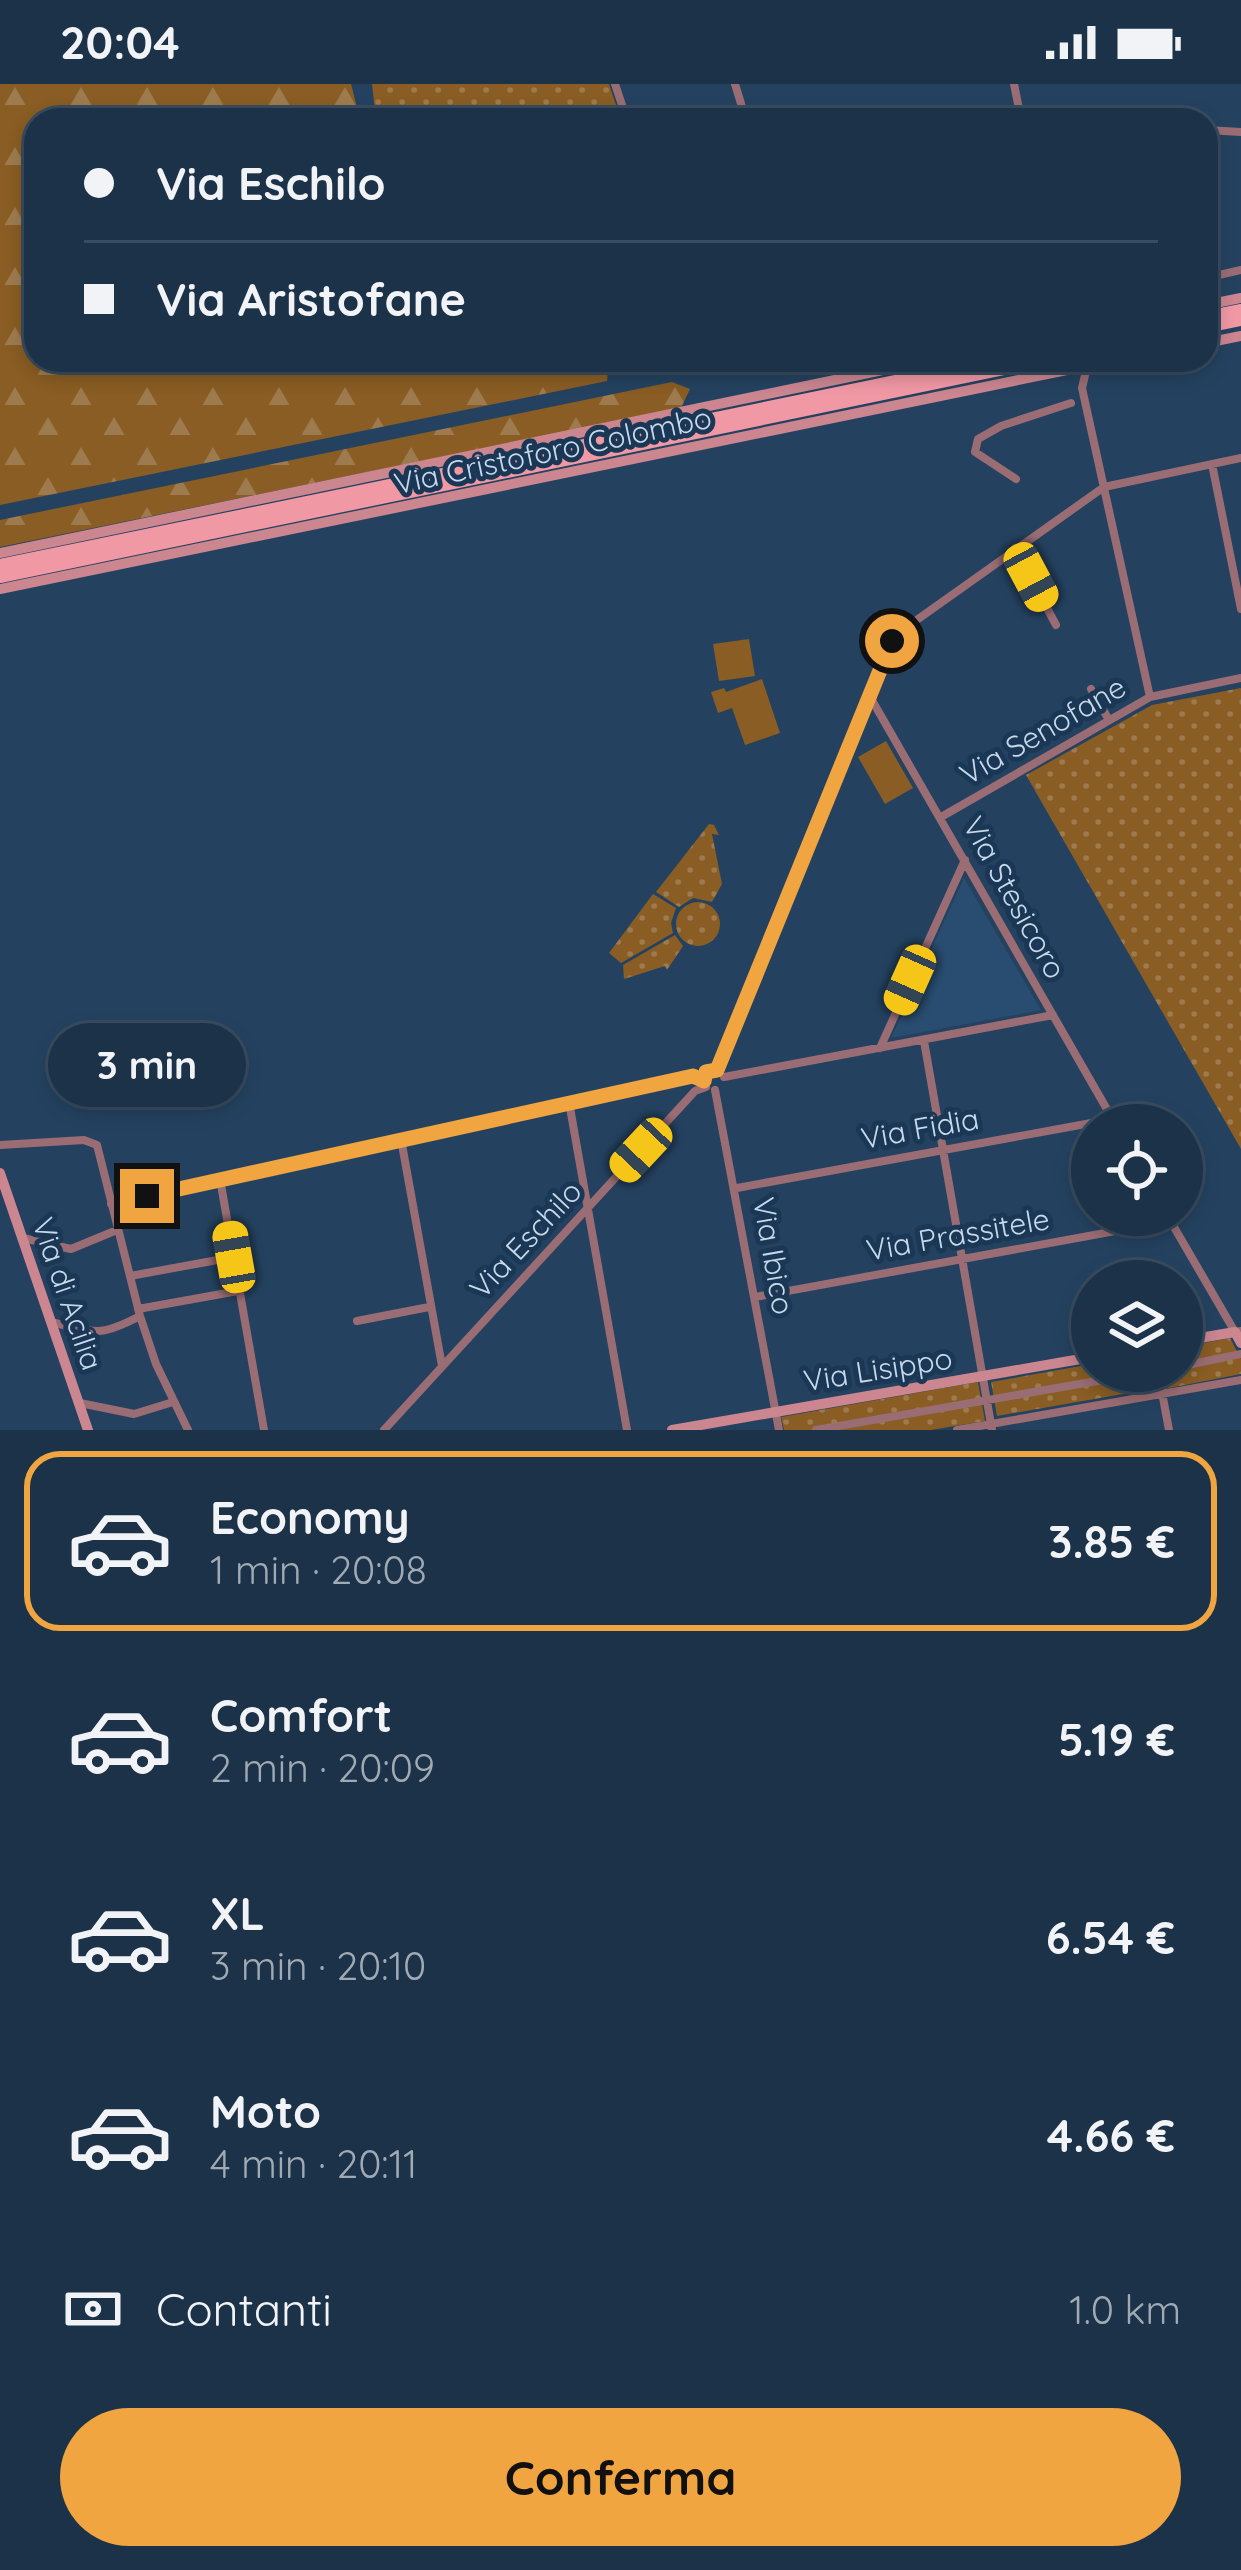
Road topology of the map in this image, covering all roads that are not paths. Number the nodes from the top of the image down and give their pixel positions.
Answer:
1 (873, 372) edge
2 (940, 372) edge
3 (990, 372) edge
4 (1055, 372) edge
5 (1067, 372) edge
6 (1085, 372) edge
7 (1082, 388) junction
8 (1071, 404) dead end
9 (1241, 458) edge
10 (1212, 464) junction
11 (1016, 479) dead end
12 (1104, 488) junction
13 (1015, 548) junction
14 (0, 553) edge
15 (0, 565) edge
16 (0, 577) edge
17 (0, 589) edge
18 (1241, 610) edge
19 (1056, 625) dead end
20 (1241, 678) edge
21 (1091, 688) dead end
22 (869, 695) junction
23 (1150, 697) junction
24 (1109, 720) junction
25 (941, 817) junction
26 (965, 858) junction
27 (1053, 1016) junction
28 (924, 1041) junction
29 (880, 1048) junction
30 (721, 1073) junction
31 (708, 1086) junction
32 (569, 1102) junction
33 (1104, 1104) edge
34 (1071, 1129) edge
35 (401, 1139) junction
36 (0, 1145) edge
37 (944, 1148) junction
38 (0, 1173) edge
39 (220, 1179) junction
40 (736, 1188) junction
41 (111, 1204) junction
42 (587, 1208) junction
43 (117, 1230) junction
44 (1076, 1236) edge
45 (1180, 1236) edge
46 (23, 1238) junction
47 (234, 1257) junction
48 (962, 1258) junction
49 (130, 1276) junction
50 (238, 1291) junction
51 (755, 1297) junction
52 (429, 1307) junction
53 (139, 1312) junction
54 (357, 1321) dead end
55 (51, 1322) junction
56 (1239, 1335) edge
57 (1203, 1339) edge
58 (1241, 1354) edge
59 (1071, 1361) edge
60 (1203, 1362) edge
61 (442, 1366) junction
62 (983, 1376) junction
63 (1241, 1380) edge
64 (1071, 1385) edge
65 (1161, 1392) edge
66 (1162, 1395) junction
67 (987, 1399) junction
68 (78, 1402) junction
69 (173, 1402) junction
70 (776, 1411) junction
71 (991, 1427) edge
72 (88, 1430) edge
73 (188, 1430) edge
74 (264, 1430) edge
75 (384, 1430) edge
76 (628, 1430) edge
77 (672, 1430) edge
78 (779, 1430) edge
79 (816, 1430) edge
80 (957, 1430) edge
81 (1168, 1430) edge

1 - 14 street, Via Cristoforo Colombo
2 - 15 main road, Via Cristoforo Colombo
3 - 16 main road, Via Cristoforo Colombo
4 - 17 street, Via Cristoforo Colombo
5 - 7 street
6 - 7 street
7 - 12 street
8 - 11 street
9 - 10 street
10 - 12 street
10 - 18 street
12 - 13 street
12 - 23 street
13 - 19 street
13 - 22 street
20 - 23 street, Via Senofane
21 - 24 street
22 - 25 street, Via Stesicoro
22 - 30 street
23 - 24 street, Via Senofane
24 - 25 street, Via Senofane
25 - 26 street, Via Stesicoro
26 - 27 street, Via Stesicoro
26 - 29 street
27 - 28 street
27 - 33 street, Via Stesicoro
28 - 29 street
28 - 37 street
29 - 30 street
30 - 31 street
30 - 31 street
31 - 32 street
31 - 40 street, Via Ibico
31 - 42 street, Via Eschilo
32 - 35 street
32 - 42 street
34 - 37 street, Via Fidia
35 - 39 street
35 - 52 street
36 - 41 street
37 - 40 street, Via Fidia
37 - 48 street
38 - 46 street, Via di Acilia
39 - 41 street
39 - 47 street
40 - 51 street, Via Ibico
41 - 43 street
42 - 61 street, Via Eschilo
42 - 76 street
43 - 46 street
43 - 49 street
44 - 48 street, Via Prassitele
45 - 56 street
46 - 55 street, Via di Acilia
47 - 49 street
47 - 50 street
48 - 51 street, Via Prassitele
48 - 62 street
49 - 53 street
50 - 53 street
50 - 74 street
51 - 70 street, Via Ibico
52 - 54 street
52 - 61 street
53 - 55 street
53 - 69 street
55 - 68 street, Via di Acilia
56 - 57 street
58 - 60 street
59 - 62 street, Via Lisippo
61 - 75 street, Via Eschilo
62 - 67 street
62 - 70 street, Via Lisippo
63 - 66 street
64 - 67 street
65 - 66 street
66 - 71 street
66 - 81 street
67 - 71 street
67 - 79 street
68 - 69 street
68 - 72 street, Via di Acilia
69 - 73 street
70 - 77 street, Via Lisippo
70 - 78 street, Via Ibico
71 - 80 street

